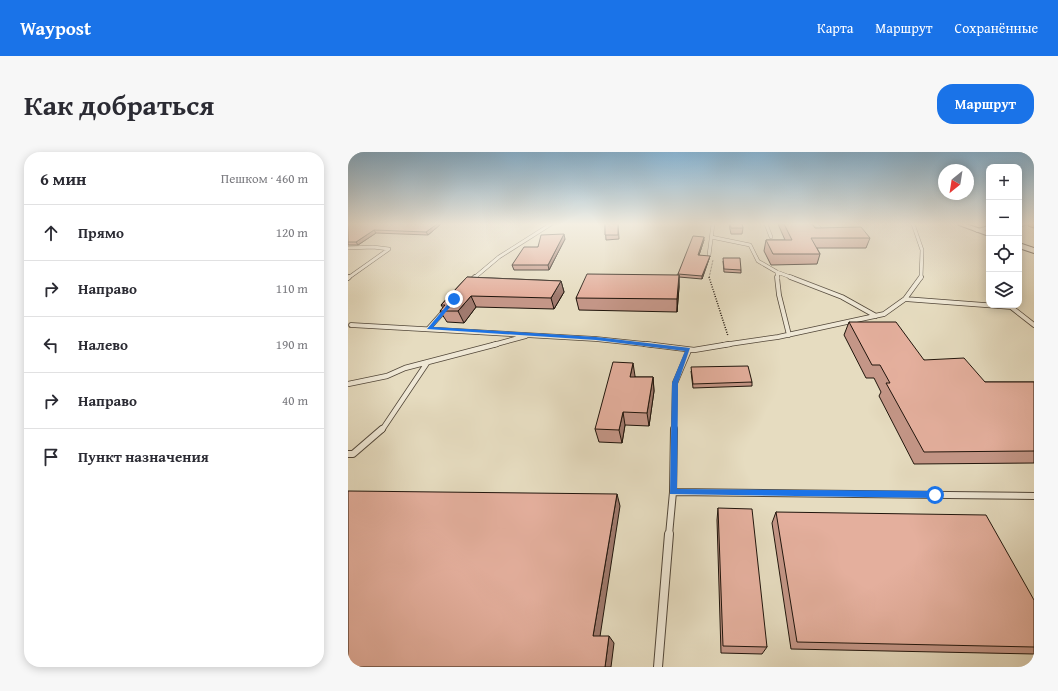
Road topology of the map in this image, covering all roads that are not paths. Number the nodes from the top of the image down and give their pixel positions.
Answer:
1 (381, 248) edge
2 (515, 248) edge
3 (710, 248) edge
4 (752, 248) edge
5 (921, 248) edge
6 (709, 255) edge
7 (777, 272) junction
8 (348, 278) edge
9 (468, 284) edge
10 (905, 299) junction
11 (449, 305) edge
12 (876, 316) junction
13 (351, 325) dead end
14 (1034, 325) edge
15 (429, 328) junction
16 (530, 334) junction
17 (789, 335) junction
18 (688, 350) junction
19 (427, 363) junction
20 (348, 384) edge
21 (350, 454) edge
22 (348, 460) edge
23 (673, 492) junction
24 (1034, 496) edge
25 (658, 667) edge

1 - 8 lane
2 - 9 lane
3 - 6 lane
4 - 7 lane
5 - 10 lane
7 - 12 lane
7 - 17 lane
10 - 12 lane
10 - 14 lane
11 - 15 lane
12 - 17 lane
13 - 15 lane
15 - 16 lane
16 - 18 lane
16 - 19 lane
17 - 18 lane
18 - 23 lane
19 - 20 lane
19 - 21 lane
21 - 22 lane
23 - 24 lane
23 - 25 lane

